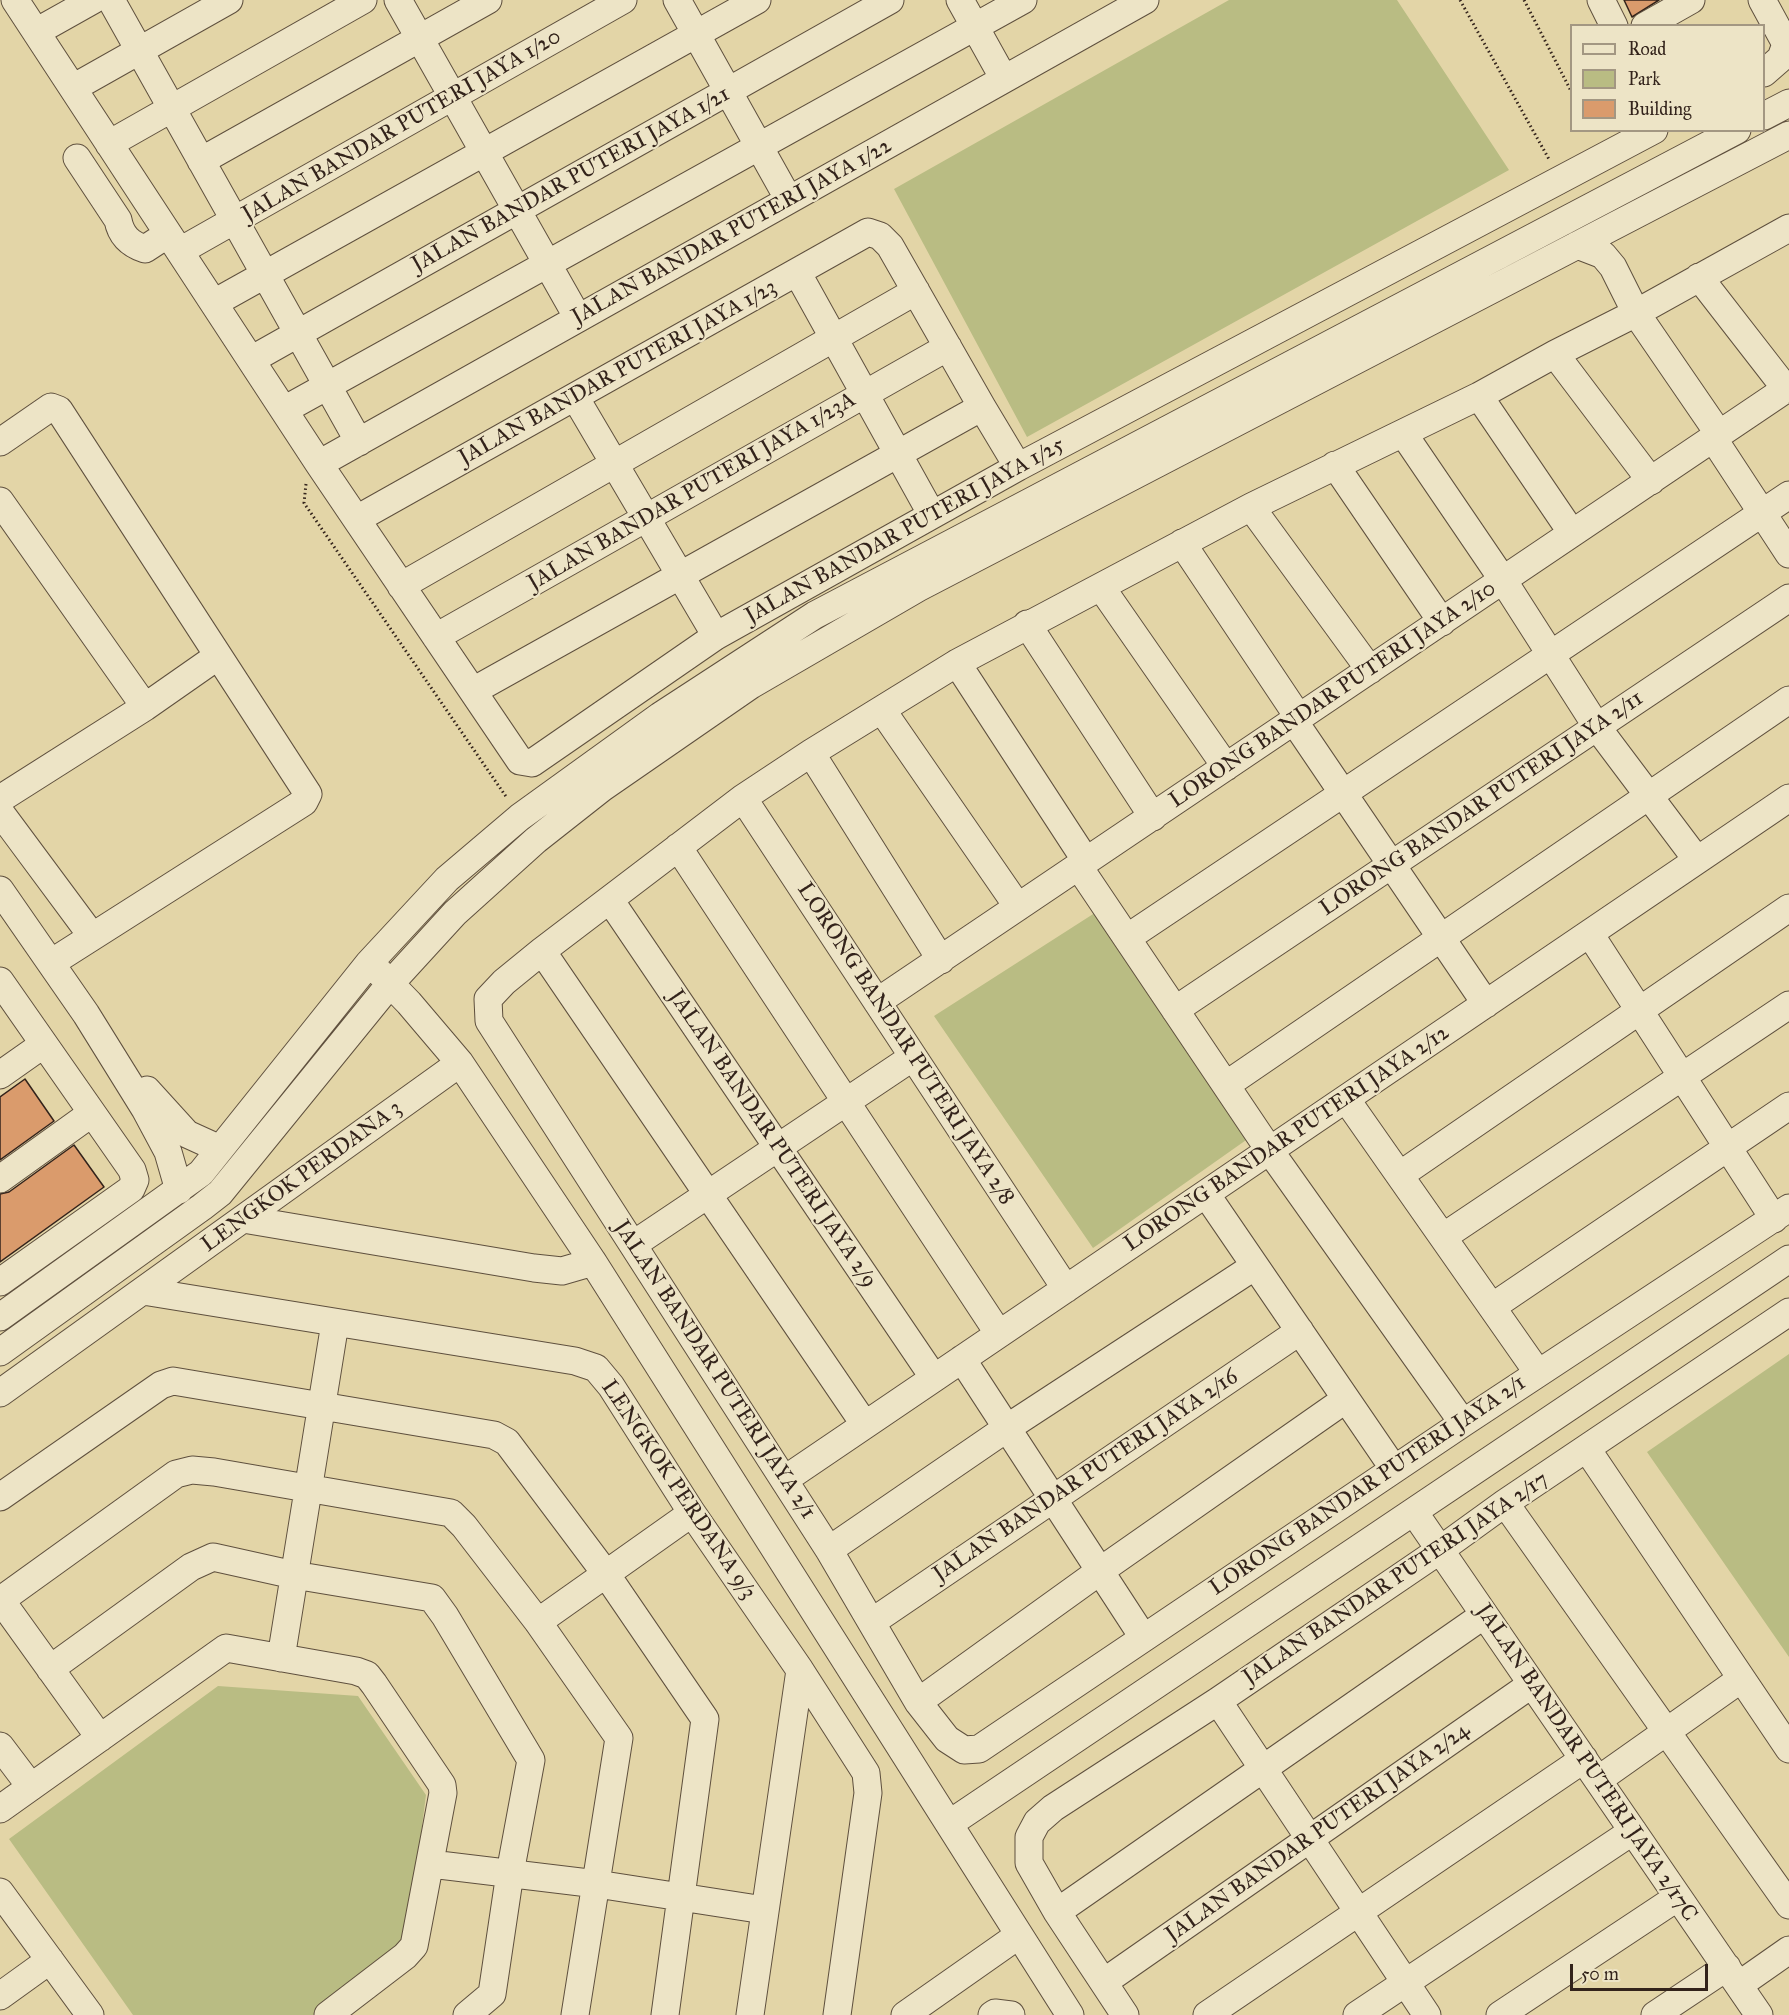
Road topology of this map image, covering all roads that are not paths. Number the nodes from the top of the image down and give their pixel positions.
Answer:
1 (15, 0) edge
2 (93, 0) edge
3 (111, 0) edge
4 (229, 0) edge
5 (363, 0) edge
6 (398, 0) edge
7 (488, 0) edge
8 (623, 0) edge
9 (677, 0) edge
10 (757, 0) edge
11 (890, 0) edge
12 (960, 0) edge
13 (1023, 0) edge
14 (1145, 0) edge
15 (1601, 0) edge
16 (1691, 0) edge
17 (1762, 0) edge
18 (1613, 24) edge
19 (1649, 24) edge
20 (975, 27) junction
21 (36, 32) junction
22 (696, 34) junction
23 (420, 38) junction
24 (139, 50) junction
25 (1765, 72) edge
26 (1004, 79) junction
27 (73, 88) junction
28 (728, 91) junction
29 (453, 96) junction
30 (1789, 103) edge
31 (172, 108) junction
32 (1765, 115) edge
33 (1650, 132) edge
34 (1733, 132) edge
35 (1789, 135) edge
36 (110, 144) junction
37 (759, 146) junction
38 (484, 152) junction
39 (77, 158) dead end
40 (201, 161) junction
41 (789, 200) junction
42 (517, 210) junction
43 (235, 220) junction
44 (1789, 228) edge
45 (174, 242) junction
46 (1577, 245) junction
47 (547, 264) junction
48 (797, 272) junction
49 (265, 274) junction
50 (1699, 277) junction
51 (916, 291) junction
52 (214, 303) junction
53 (1636, 313) junction
54 (578, 318) junction
55 (298, 333) junction
56 (835, 339) junction
57 (948, 347) junction
58 (1237, 351) junction
59 (1555, 354) junction
60 (251, 360) junction
61 (327, 386) junction
62 (1788, 388) edge
63 (865, 394) junction
64 (1479, 396) junction
65 (575, 397) junction
66 (1258, 397) junction
67 (982, 408) junction
68 (284, 410) junction
69 (1403, 433) junction
70 (1716, 436) junction
71 (0, 442) edge
72 (359, 442) junction
73 (898, 454) junction
74 (319, 464) junction
75 (615, 464) junction
76 (1335, 465) junction
77 (1018, 467) junction
78 (1651, 481) junction
79 (1789, 495) edge
80 (0, 501) edge
81 (1251, 507) junction
82 (1763, 513) junction
83 (932, 515) junction
84 (646, 518) junction
85 (357, 519) junction
86 (1572, 533) junction
87 (1182, 543) junction
88 (1789, 554) edge
89 (680, 576) junction
90 (1503, 580) junction
91 (401, 586) junction
92 (1101, 587) junction
93 (1789, 598) edge
94 (1442, 621) junction
95 (1028, 624) junction
96 (716, 636) junction
97 (436, 637) junction
98 (1551, 654) junction
99 (218, 656) junction
100 (957, 663) junction
101 (1370, 670) junction
102 (473, 692) junction
103 (1789, 700) edge
104 (145, 707) junction
105 (882, 710) junction
106 (1296, 720) junction
107 (1597, 727) junction
108 (811, 753) junction
109 (1226, 767) junction
110 (1343, 794) junction
111 (1649, 795) junction
112 (743, 798) junction
113 (1789, 798) edge
114 (0, 799) edge
115 (0, 812) edge
116 (1153, 816) junction
117 (678, 847) junction
118 (1697, 861) junction
119 (1082, 864) junction
120 (1391, 864) junction
121 (0, 890) edge
122 (610, 900) junction
123 (1018, 907) junction
124 (1789, 908) edge
125 (1590, 934) junction
126 (92, 936) junction
127 (1127, 938) junction
128 (1441, 938) junction
129 (542, 951) junction
130 (940, 960) junction
131 (51, 963) junction
132 (369, 963) junction
133 (0, 981) edge
134 (390, 984) junction
135 (877, 1002) junction
136 (1486, 1004) junction
137 (1789, 1005) edge
138 (1175, 1010) junction
139 (1639, 1010) junction
140 (86, 1014) junction
141 (44, 1044) junction
142 (913, 1057) junction
143 (460, 1063) junction
144 (0, 1075) edge
145 (1683, 1077) junction
146 (1226, 1085) junction
147 (1346, 1099) junction
148 (847, 1101) junction
149 (1789, 1106) edge
150 (92, 1113) junction
151 (1729, 1147) junction
152 (778, 1148) junction
153 (220, 1149) junction
154 (1270, 1150) junction
155 (1400, 1175) junction
156 (0, 1179) edge
157 (179, 1190) junction
158 (708, 1194) junction
159 (1206, 1194) junction
160 (1781, 1213) edge
161 (243, 1219) junction
162 (1443, 1237) junction
163 (634, 1244) junction
164 (1789, 1259) edge
165 (593, 1262) junction
166 (1255, 1266) junction
167 (0, 1282) edge
168 (1066, 1289) junction
169 (143, 1291) junction
170 (1492, 1307) junction
171 (1789, 1312) edge
172 (0, 1317) edge
173 (335, 1323) junction
174 (1299, 1331) junction
175 (999, 1334) junction
176 (0, 1352) edge
177 (962, 1359) junction
178 (1538, 1373) junction
179 (934, 1378) junction
180 (0, 1393) edge
181 (1346, 1399) junction
182 (321, 1406) junction
183 (1462, 1423) junction
184 (865, 1425) junction
185 (1007, 1428) junction
186 (1587, 1449) junction
187 (1394, 1469) junction
188 (784, 1480) junction
189 (307, 1489) junction
190 (0, 1497) edge
191 (1052, 1499) junction
192 (1505, 1503) junction
193 (1414, 1512) junction
194 (692, 1513) junction
195 (1440, 1550) junction
196 (829, 1551) junction
197 (1100, 1571) junction
198 (606, 1574) junction
199 (294, 1575) junction
200 (0, 1599) edge
201 (1484, 1615) junction
202 (538, 1622) junction
203 (872, 1622) junction
204 (1143, 1637) junction
205 (281, 1658) junction
206 (50, 1669) junction
207 (800, 1670) junction
208 (1742, 1679) junction
209 (1532, 1684) junction
210 (1218, 1701) junction
211 (918, 1702) junction
212 (1667, 1732) junction
213 (1785, 1736) edge
214 (100, 1738) junction
215 (947, 1739) joint
216 (0, 1746) edge
217 (1263, 1768) junction
218 (1591, 1770) junction
219 (31, 1787) junction
220 (0, 1809) edge
221 (950, 1824) junction
222 (1633, 1832) junction
223 (1310, 1839) junction
224 (431, 1864) junction
225 (510, 1873) junction
226 (597, 1884) junction
227 (0, 1892) edge
228 (1678, 1897) junction
229 (681, 1898) junction
230 (1789, 1905) edge
231 (764, 1910) junction
232 (1057, 1912) junction
233 (1359, 1912) junction
234 (1019, 1935) junction
235 (1789, 1950) edge
236 (50, 1960) junction
237 (1733, 1976) junction
238 (1104, 1982) junction
239 (1405, 1983) junction
240 (0, 1996) edge
241 (90, 2015) edge
242 (328, 2015) edge
243 (467, 2015) edge
244 (575, 2015) edge
245 (665, 2015) edge
246 (750, 2015) edge
247 (837, 2015) edge
248 (905, 2015) edge
249 (1070, 2015) edge
250 (1125, 2015) edge
251 (1206, 2015) edge
252 (1357, 2015) edge
253 (1427, 2015) edge
254 (1500, 2015) edge
255 (1655, 2015) edge
256 (1759, 2015) edge

1 - 21 street
2 - 21 street
3 - 24 street
4 - 24 street
5 - 31 street
6 - 23 street
7 - 23 street
8 - 29 street, JALAN BANDAR PUTERI JAYA 1/20
9 - 22 street
10 - 22 street
11 - 28 street, JALAN BANDAR PUTERI JAYA 1/21
12 - 20 street
13 - 20 street
14 - 26 street, JALAN BANDAR PUTERI JAYA 1/22
15 - 18 street
16 - 19 street
17 - 25 street
20 - 26 street
20 - 37 street
21 - 27 street
22 - 28 street
22 - 38 street
23 - 29 street
23 - 40 street
24 - 27 street
24 - 31 street
26 - 41 street, JALAN BANDAR PUTERI JAYA 1/22
27 - 36 street
28 - 37 street
28 - 42 street, JALAN BANDAR PUTERI JAYA 1/21
29 - 38 street
29 - 43 street, JALAN BANDAR PUTERI JAYA 1/20
30 - 32 street
31 - 36 street
31 - 40 street
33 - 58 street, JALAN BANDAR PUTERI JAYA 1/25
34 - 66 street
35 - 46 street
36 - 45 street
37 - 41 street
37 - 47 street
38 - 42 street
38 - 49 street
39 - 45 street, JALAN BANDAR PUTERI JAYA 1/20
40 - 43 street
41 - 54 street, JALAN BANDAR PUTERI JAYA 1/22
42 - 47 street
42 - 55 street, JALAN BANDAR PUTERI JAYA 1/21
43 - 45 street, JALAN BANDAR PUTERI JAYA 1/20
43 - 49 street
44 - 50 street
45 - 52 street
46 - 53 street
46 - 66 street
47 - 54 street
47 - 61 street
48 - 51 street, JALAN BANDAR PUTERI JAYA 1/23
48 - 56 street
48 - 65 street, JALAN BANDAR PUTERI JAYA 1/23
49 - 52 street
49 - 55 street
50 - 53 street
50 - 62 street
51 - 56 street
51 - 57 street
52 - 60 street
53 - 59 street
53 - 70 street
54 - 72 street, JALAN BANDAR PUTERI JAYA 1/22
55 - 60 street, JALAN BANDAR PUTERI JAYA 1/21
55 - 61 street
56 - 63 street
56 - 75 street
57 - 63 street, JALAN BANDAR PUTERI JAYA 1/23A
57 - 67 street
58 - 66 street
58 - 77 street, JALAN BANDAR PUTERI JAYA 1/25
59 - 64 street
59 - 78 street
60 - 68 street
61 - 68 street
61 - 72 street
62 - 70 street, LORONG BANDAR PUTERI JAYA 2/10
63 - 73 street
63 - 84 street, JALAN BANDAR PUTERI JAYA 1/23A
64 - 69 street
64 - 86 street
65 - 75 street
65 - 85 street, JALAN BANDAR PUTERI JAYA 1/23
66 - 132 street
66 - 134 street
67 - 73 street
67 - 77 street
68 - 74 street
69 - 76 street
69 - 90 street
70 - 78 street, LORONG BANDAR PUTERI JAYA 2/10
70 - 82 street
71 - 99 street
72 - 74 street, JALAN BANDAR PUTERI JAYA 1/22
73 - 83 street
73 - 89 street
74 - 85 street
75 - 84 street
75 - 91 street
76 - 81 street
76 - 94 street
77 - 83 street, JALAN BANDAR PUTERI JAYA 1/25
78 - 86 street, LORONG BANDAR PUTERI JAYA 2/10
79 - 82 street
80 - 104 street
81 - 87 street
81 - 101 street
82 - 88 street
82 - 98 street
83 - 96 street, JALAN BANDAR PUTERI JAYA 1/25
84 - 89 street
84 - 97 street, JALAN BANDAR PUTERI JAYA 1/23A
85 - 91 street
86 - 90 street, LORONG BANDAR PUTERI JAYA 2/10
87 - 92 street
87 - 106 street
89 - 96 street
89 - 102 street
90 - 94 street, LORONG BANDAR PUTERI JAYA 2/10
90 - 98 street
91 - 97 street
92 - 95 street
92 - 109 street
93 - 107 street, LORONG BANDAR PUTERI JAYA 2/11
94 - 101 street, LORONG BANDAR PUTERI JAYA 2/10
95 - 100 street
95 - 116 street
96 - 102 street, JALAN BANDAR PUTERI JAYA 1/25
97 - 102 street
98 - 107 street
98 - 110 street
99 - 104 street
99 - 126 street
100 - 105 street
100 - 119 street
101 - 106 street, LORONG BANDAR PUTERI JAYA 2/10
103 - 111 street
104 - 114 street
105 - 108 street
105 - 123 street
106 - 109 street, LORONG BANDAR PUTERI JAYA 2/10
106 - 110 street
107 - 111 street
107 - 120 street, LORONG BANDAR PUTERI JAYA 2/11
108 - 112 street
108 - 130 street
109 - 116 street, LORONG BANDAR PUTERI JAYA 2/10
110 - 120 street
110 - 127 street
111 - 118 street
111 - 128 street
112 - 117 street
112 - 135 street, LORONG BANDAR PUTERI JAYA 2/8
113 - 118 street, LORONG BANDAR PUTERI JAYA 2/12
115 - 126 street
116 - 119 street, LORONG BANDAR PUTERI JAYA 2/10
117 - 122 street
117 - 148 street
118 - 125 street, LORONG BANDAR PUTERI JAYA 2/12
119 - 123 street, LORONG BANDAR PUTERI JAYA 2/10
119 - 127 street
120 - 128 street
120 - 138 street, LORONG BANDAR PUTERI JAYA 2/11
121 - 131 street
122 - 129 street
122 - 152 street, JALAN BANDAR PUTERI JAYA 2/9
123 - 130 street, LORONG BANDAR PUTERI JAYA 2/10
124 - 139 street
125 - 136 street, LORONG BANDAR PUTERI JAYA 2/12
125 - 139 street
126 - 131 street
127 - 138 street
128 - 136 street
128 - 146 street
129 - 158 street
129 - 163 street, JALAN BANDAR PUTERI JAYA 2/1
130 - 135 street, LORONG BANDAR PUTERI JAYA 2/10
131 - 140 street
132 - 134 street
132 - 153 street
133 - 141 street
134 - 143 street
134 - 176 street
135 - 142 street, LORONG BANDAR PUTERI JAYA 2/8
136 - 147 street, LORONG BANDAR PUTERI JAYA 2/12
137 - 145 street
138 - 146 street
139 - 145 street
139 - 155 street
140 - 153 street
140 - 157 street
141 - 144 street
141 - 150 street
142 - 148 street
142 - 168 street, LORONG BANDAR PUTERI JAYA 2/8
143 - 161 street, LENGKOK PERDANA 3
143 - 165 street
145 - 151 street
145 - 162 street
146 - 154 street
147 - 154 street, LORONG BANDAR PUTERI JAYA 2/12
147 - 155 street
148 - 152 street
148 - 175 street
149 - 151 street
150 - 156 street
150 - 167 street
151 - 160 street
151 - 170 street
152 - 158 street
152 - 179 street, JALAN BANDAR PUTERI JAYA 2/9
153 - 157 street
154 - 159 street, LORONG BANDAR PUTERI JAYA 2/12
154 - 183 street
155 - 162 street
157 - 172 street
158 - 163 street
158 - 184 street
159 - 166 street
159 - 168 street, LORONG BANDAR PUTERI JAYA 2/12
160 - 178 street, LORONG BANDAR PUTERI JAYA 2/1
161 - 165 street
161 - 169 street, LENGKOK PERDANA 3
162 - 170 street
163 - 188 street, JALAN BANDAR PUTERI JAYA 2/1
164 - 193 street
165 - 221 street
166 - 174 street
166 - 185 street
168 - 175 street, LORONG BANDAR PUTERI JAYA 2/12
169 - 173 street, LENGKOK PERDANA 9/3
169 - 180 street
170 - 178 street
171 - 186 street, JALAN BANDAR PUTERI JAYA 2/17
173 - 182 street
173 - 194 street, LENGKOK PERDANA 9/3
174 - 181 street
174 - 191 street, JALAN BANDAR PUTERI JAYA 2/16
175 - 177 street, LORONG BANDAR PUTERI JAYA 2/12
177 - 179 street, LORONG BANDAR PUTERI JAYA 2/12
177 - 185 street
178 - 183 street, LORONG BANDAR PUTERI JAYA 2/1
179 - 184 street, LORONG BANDAR PUTERI JAYA 2/12
181 - 187 street
181 - 197 street
182 - 189 street
182 - 190 street
182 - 198 street
183 - 187 street, LORONG BANDAR PUTERI JAYA 2/1
184 - 188 street, LORONG BANDAR PUTERI JAYA 2/12
185 - 191 street
185 - 196 street
186 - 192 street, JALAN BANDAR PUTERI JAYA 2/17
186 - 208 street
187 - 204 street, LORONG BANDAR PUTERI JAYA 2/1
188 - 196 street, JALAN BANDAR PUTERI JAYA 2/1
189 - 199 street
189 - 200 street
189 - 202 street
191 - 197 street
191 - 203 street, JALAN BANDAR PUTERI JAYA 2/16
192 - 195 street, JALAN BANDAR PUTERI JAYA 2/17
192 - 212 street
193 - 195 street, JALAN BANDAR PUTERI JAYA 2/17C
193 - 221 street
194 - 198 street
194 - 207 street, LENGKOK PERDANA 9/3
195 - 201 street, JALAN BANDAR PUTERI JAYA 2/17C
195 - 210 street, JALAN BANDAR PUTERI JAYA 2/17
196 - 203 street, JALAN BANDAR PUTERI JAYA 2/1
197 - 204 street
197 - 211 street
198 - 202 street
198 - 229 street
199 - 205 street
199 - 206 street
199 - 225 street
200 - 206 street
201 - 209 street, JALAN BANDAR PUTERI JAYA 2/17C
201 - 217 street
202 - 226 street
203 - 211 street, JALAN BANDAR PUTERI JAYA 2/1
204 - 215 street, LORONG BANDAR PUTERI JAYA 2/1
205 - 214 street
205 - 224 street
206 - 214 street
207 - 231 street
207 - 247 street, LENGKOK PERDANA 9/3
208 - 212 street
208 - 213 street
209 - 218 street, JALAN BANDAR PUTERI JAYA 2/17C
209 - 223 street, JALAN BANDAR PUTERI JAYA 2/24
210 - 217 street
210 - 232 street, JALAN BANDAR PUTERI JAYA 2/17
211 - 215 street, JALAN BANDAR PUTERI JAYA 2/1
212 - 218 street
212 - 230 street
214 - 219 street
216 - 219 street
217 - 223 street
217 - 232 street
218 - 222 street, JALAN BANDAR PUTERI JAYA 2/17C
218 - 233 street
219 - 220 street
221 - 234 street
222 - 228 street, JALAN BANDAR PUTERI JAYA 2/17C
222 - 239 street
223 - 233 street
223 - 238 street, JALAN BANDAR PUTERI JAYA 2/24
224 - 225 street
224 - 242 street
225 - 226 street
225 - 243 street
226 - 229 street
226 - 244 street
227 - 236 street
228 - 237 street, JALAN BANDAR PUTERI JAYA 2/17C
228 - 254 street
229 - 231 street
229 - 245 street
231 - 246 street
232 - 238 street
233 - 239 street
233 - 251 street
234 - 248 street
234 - 249 street
235 - 237 street
236 - 240 street
236 - 241 street
237 - 255 street
237 - 256 street, JALAN BANDAR PUTERI JAYA 2/17C
238 - 250 street
239 - 252 street
239 - 253 street

